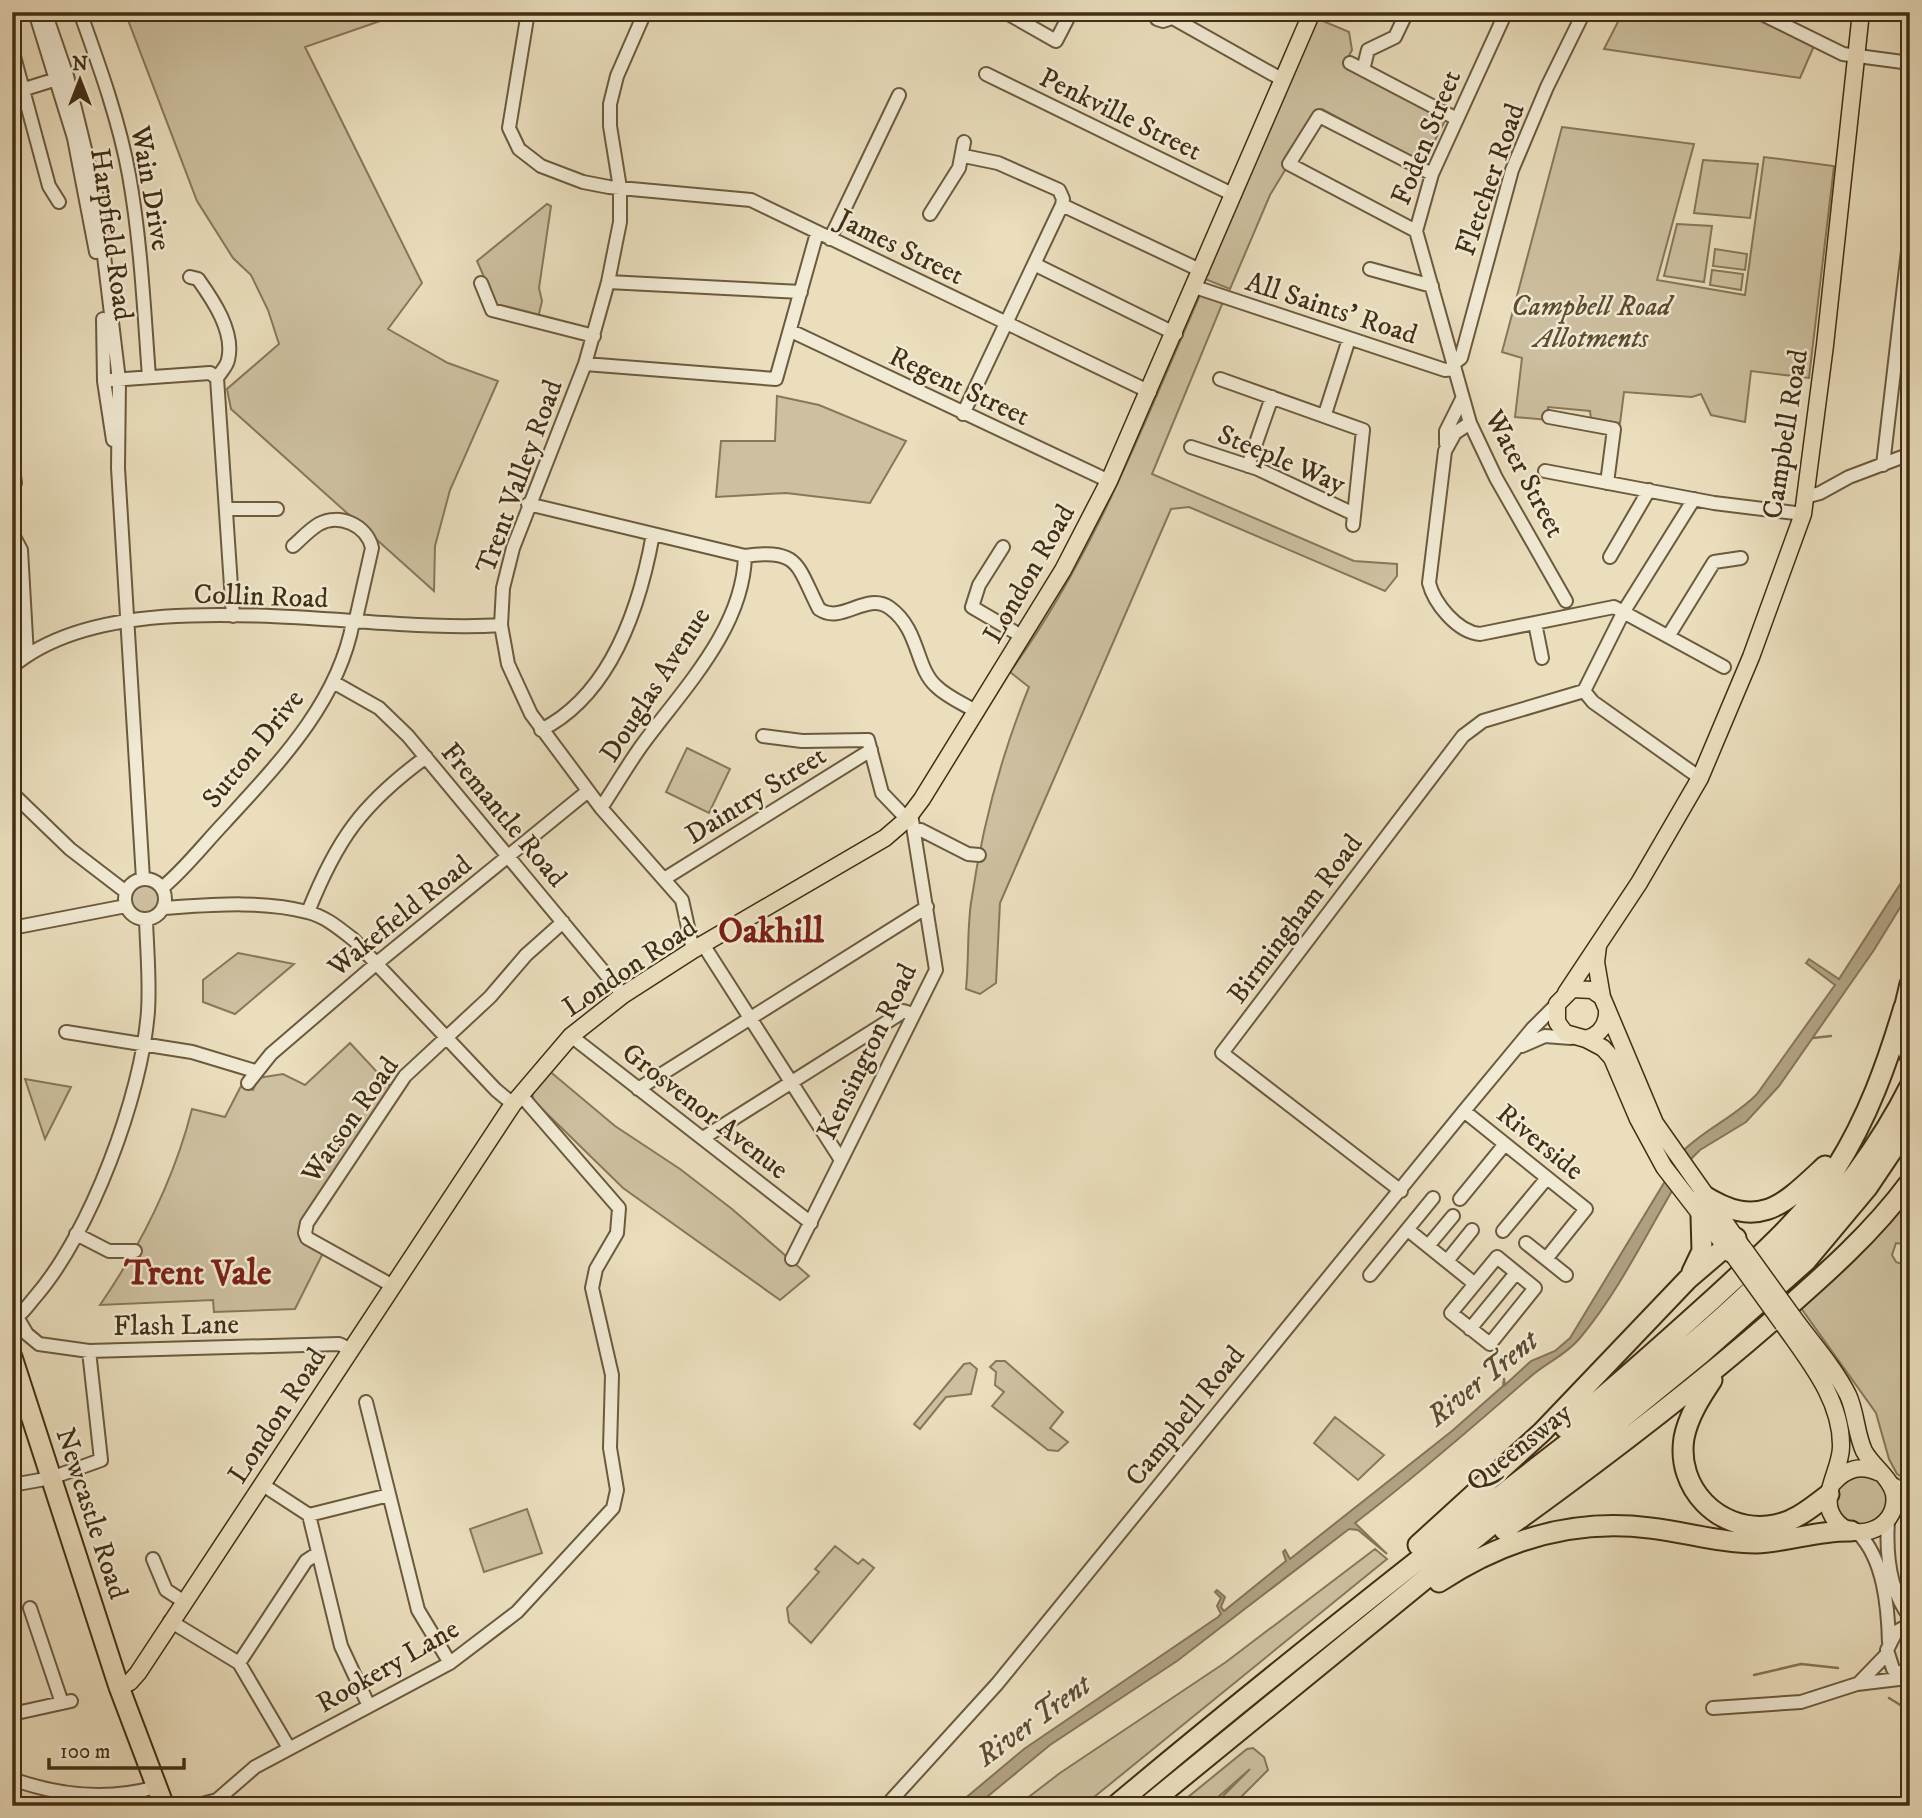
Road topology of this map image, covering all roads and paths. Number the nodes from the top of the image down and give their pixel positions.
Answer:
1 (35, 12) edge
2 (45, 12) edge
3 (80, 12) edge
4 (528, 12) edge
5 (645, 12) edge
6 (1005, 12) edge
7 (1071, 12) edge
8 (1154, 12) edge
9 (1312, 12) edge
10 (1407, 12) edge
11 (1506, 12) edge
12 (1584, 12) edge
13 (1758, 12) edge
14 (1861, 12) edge
15 (1172, 15) edge
16 (12, 48) edge
17 (1856, 57) junction
18 (1350, 63) dead end
19 (1910, 63) edge
20 (1363, 70) junction
21 (986, 74) dead end
22 (61, 77) junction
23 (1283, 80) junction
24 (26, 89) junction
25 (12, 93) edge
26 (899, 95) dead end
27 (1457, 119) junction
28 (964, 142) dead end
29 (964, 156) junction
30 (1432, 174) junction
31 (620, 188) junction
32 (1234, 195) junction
33 (59, 202) dead end
34 (1062, 205) junction
35 (936, 213) dead end
36 (1416, 232) junction
37 (817, 233) junction
38 (1910, 234) edge
39 (830, 239) junction
40 (1034, 264) junction
41 (1370, 269) dead end
42 (1202, 271) junction
43 (190, 277) dead end
44 (608, 282) junction
45 (481, 283) dead end
46 (1432, 286) junction
47 (1195, 287) junction
48 (801, 292) junction
49 (1006, 324) junction
50 (791, 331) junction
51 (1176, 334) junction
52 (594, 336) junction
53 (1349, 339) junction
54 (585, 365) junction
55 (1454, 367) junction
56 (149, 377) junction
57 (217, 379) junction
58 (1220, 379) dead end
59 (119, 380) junction
60 (104, 381) junction
61 (1150, 393) junction
62 (1272, 397) junction
63 (1462, 399) junction
64 (963, 414) junction
65 (1325, 414) junction
66 (1549, 417) dead end
67 (1470, 424) junction
68 (1191, 447) dead end
69 (1445, 451) junction
70 (1910, 454) edge
71 (12, 462) edge
72 (1883, 465) junction
73 (1248, 466) junction
74 (118, 468) junction
75 (13, 469) edge
76 (1545, 471) dead end
77 (1109, 481) junction
78 (15, 483) dead end
79 (1607, 483) junction
80 (1649, 490) junction
81 (1805, 497) junction
82 (1694, 499) junction
83 (528, 504) junction
84 (227, 509) junction
85 (277, 509) dead end
86 (1802, 514) junction
87 (12, 533) edge
88 (653, 534) junction
89 (293, 547) dead end
90 (1003, 547) dead end
91 (745, 556) junction
92 (1609, 558) dead end
93 (1741, 558) dead end
94 (1566, 601) dead end
95 (1624, 611) junction
96 (233, 616) junction
97 (127, 620) junction
98 (354, 622) junction
99 (1535, 623) junction
100 (501, 625) junction
101 (1669, 635) junction
102 (1023, 636) junction
103 (27, 655) junction
104 (1542, 658) dead end
105 (12, 667) edge
106 (1724, 667) dead end
107 (334, 682) junction
108 (1584, 691) junction
109 (977, 712) junction
110 (541, 730) junction
111 (763, 736) dead end
112 (871, 750) junction
113 (426, 757) junction
114 (1700, 778) junction
115 (588, 792) junction
116 (12, 793) edge
117 (601, 808) junction
118 (911, 821) junction
119 (979, 855) dead end
120 (509, 856) junction
121 (143, 879) junction
122 (664, 879) junction
123 (162, 888) junction
124 (126, 892) junction
125 (126, 906) junction
126 (926, 907) junction
127 (164, 908) junction
128 (308, 912) junction
129 (146, 920) junction
130 (563, 922) junction
131 (12, 928) edge
132 (1598, 946) junction
133 (698, 948) junction
134 (377, 963) junction
135 (1910, 984) edge
136 (623, 995) junction
137 (1562, 999) junction
138 (1604, 1003) junction
139 (1906, 1004) edge
140 (913, 1014) junction
141 (750, 1018) junction
142 (66, 1031) dead end
143 (446, 1034) junction
144 (571, 1037) junction
145 (1581, 1039) junction
146 (142, 1044) junction
147 (1516, 1050) junction
148 (1910, 1056) edge
149 (255, 1071) junction
150 (248, 1083) dead end
151 (791, 1083) junction
152 (1910, 1086) edge
153 (638, 1089) junction
154 (517, 1099) junction
155 (1464, 1111) junction
156 (1910, 1124) edge
157 (1858, 1128) junction
158 (703, 1138) junction
159 (1505, 1144) junction
160 (841, 1160) junction
161 (1670, 1161) junction
162 (1547, 1178) junction
163 (1910, 1182) edge
164 (1401, 1191) junction
165 (1433, 1198) dead end
166 (1460, 1199) dead end
167 (1699, 1201) junction
168 (1453, 1216) dead end
169 (811, 1223) junction
170 (1408, 1230) junction
171 (1472, 1230) dead end
172 (1503, 1231) dead end
173 (76, 1234) junction
174 (1526, 1243) dead end
175 (1428, 1246) junction
176 (1735, 1248) junction
177 (135, 1251) dead end
178 (792, 1259) dead end
179 (1546, 1259) junction
180 (1447, 1261) junction
181 (1516, 1273) junction
182 (1370, 1275) dead end
183 (1566, 1275) dead end
184 (1688, 1279) junction
185 (1475, 1284) junction
186 (393, 1286) junction
187 (15, 1318) edge
188 (1788, 1320) junction
189 (1471, 1329) junction
190 (350, 1349) junction
191 (89, 1351) junction
192 (12, 1357) edge
193 (1727, 1360) junction
194 (18, 1388) edge
195 (366, 1402) dead end
196 (1884, 1477) junction
197 (51, 1478) junction
198 (12, 1485) edge
199 (263, 1485) junction
200 (1831, 1489) junction
201 (1910, 1494) edge
202 (389, 1495) junction
203 (1910, 1502) edge
204 (309, 1515) junction
205 (1889, 1517) junction
206 (1854, 1532) junction
207 (1420, 1544) junction
208 (318, 1553) junction
209 (153, 1559) dead end
210 (183, 1601) junction
211 (30, 1608) dead end
212 (1345, 1617) junction
213 (1910, 1617) edge
214 (170, 1621) junction
215 (1910, 1624) edge
216 (1353, 1638) junction
217 (1888, 1648) junction
218 (239, 1662) junction
219 (450, 1662) junction
220 (1908, 1679) edge
221 (1857, 1684) junction
222 (119, 1687) junction
223 (368, 1704) junction
224 (1713, 1708) dead end
225 (12, 1714) edge
226 (289, 1748) junction
227 (12, 1779) edge
228 (156, 1787) junction
229 (164, 1806) edge
230 (195, 1806) edge
231 (886, 1806) edge
232 (1115, 1806) edge
233 (1147, 1806) edge

1 - 22 street, Harpfield Road
2 - 22 street, Harpfield Road
3 - 56 street, Wain Drive
4 - 31 street, James Street
5 - 31 street, Trent Valley Road
6 - 7 street
8 - 15 street
9 - 23 main road, London Road
10 - 20 street
11 - 27 street, Foden Street
12 - 55 street, Fletcher Road
13 - 17 street
14 - 17 main road, Campbell Road
15 - 23 street
16 - 24 street
17 - 19 street
17 - 81 main road, Campbell Road
18 - 20 street
20 - 27 street
21 - 32 street, Penkville Street
22 - 24 street
22 - 59 street, Harpfield Road
22 - 60 street, Harpfield Road
23 - 32 main road, London Road
24 - 25 street
24 - 33 street
26 - 39 street
27 - 30 street, Foden Street
28 - 29 street
29 - 34 street
29 - 35 street
30 - 36 street, Foden Street
30 - 36 street
31 - 37 street, James Street
31 - 44 street, Trent Valley Road
32 - 42 main road, London Road
34 - 40 street
34 - 42 street
36 - 46 street, Foden Street
37 - 39 street, James Street
37 - 48 street
38 - 72 street
39 - 49 street, James Street
40 - 49 street
40 - 51 street
41 - 46 street
42 - 47 main road, London Road
43 - 57 street, Wain Drive
44 - 48 street
44 - 52 street, Trent Valley Road
45 - 52 street
46 - 55 street, Foden Street
47 - 51 main road, London Road
47 - 53 street, All Saints' Road
48 - 50 street
49 - 61 street, James Street
49 - 64 street
50 - 54 street
50 - 64 street, Regent Street
51 - 61 main road, London Road
52 - 54 street, Trent Valley Road
53 - 55 street, All Saints' Road
53 - 65 street
54 - 83 street, Trent Valley Road
55 - 63 street, Water Street
56 - 57 street
56 - 59 street
57 - 84 street
58 - 62 street
59 - 60 street
59 - 74 street, Harpfield Road
60 - 74 street, Harpfield Road
61 - 77 main road, London Road
62 - 65 street
62 - 73 street
63 - 67 street, Water Street
63 - 69 street
64 - 77 street, Regent Street
65 - 73 street, Steeple Way
66 - 79 street
67 - 69 street
67 - 94 street, Water Street
68 - 73 street, Steeple Way
69 - 99 street
70 - 72 street
71 - 75 street
72 - 81 street
74 - 97 street, Harpfield Road
75 - 78 street
76 - 79 street
77 - 102 main road, London Road
79 - 80 street
80 - 82 street
80 - 92 street
81 - 86 main road, Campbell Road
82 - 86 street
82 - 95 street
83 - 88 street
83 - 100 street, Trent Valley Road
84 - 85 street
84 - 96 street
86 - 114 main road, Campbell Road
87 - 103 street
88 - 91 street
88 - 110 street
89 - 98 street, Sutton Drive
90 - 102 street
91 - 109 street
91 - 117 street, Douglas Avenue
93 - 101 street
95 - 99 street
95 - 101 street
95 - 108 street
96 - 97 street, Collin Road
96 - 98 street, Collin Road
97 - 103 street, Collin Road
97 - 121 street, Harpfield Road
98 - 100 street, Collin Road
98 - 107 street, Sutton Drive
99 - 104 street
100 - 110 street, Trent Valley Road
101 - 106 street
102 - 109 main road, London Road
103 - 105 street, Collin Road
107 - 113 street, Fremantle Road
107 - 123 street, Sutton Drive
108 - 114 street
108 - 164 street, Birmingham Road
109 - 118 main road, London Road
110 - 115 street, Trent Valley Road
111 - 112 street
112 - 118 street
112 - 122 street, Daintry Street
113 - 120 street, Fremantle Road
113 - 128 street
114 - 132 main road, Campbell Road
115 - 117 street, Trent Valley Road
115 - 120 street, Wakefield Road
116 - 124 street
117 - 122 street, Trent Valley Road
118 - 119 street
118 - 126 street, Kensington Road
118 - 133 main road, London Road
120 - 130 street, Fremantle Road
120 - 134 street, Wakefield Road
121 - 123 street
121 - 124 street
122 - 133 street, Trent Valley Road
123 - 127 street
124 - 125 street
125 - 129 street
125 - 131 street
126 - 140 street, Kensington Road
126 - 141 street
127 - 128 street
127 - 129 street
128 - 134 street, Rookery Lane
129 - 146 street
130 - 136 street, Fremantle Road
130 - 143 street, Watson Road
132 - 137 main road, Campbell Road
132 - 138 main road
133 - 136 main road, London Road
133 - 141 street
134 - 143 street, Rookery Lane
134 - 149 street, Wakefield Road
135 - 139 highway
136 - 144 main road, London Road
137 - 138 main road
137 - 145 main road
137 - 147 street, Campbell Road
138 - 145 main road
138 - 161 main road
139 - 148 highway
139 - 157 highway
140 - 151 street
140 - 160 street, Kensington Road
141 - 151 street
141 - 153 street
142 - 146 street
143 - 154 street, Rookery Lane
143 - 186 street, Watson Road
144 - 153 street, Grosvenor Avenue
144 - 154 main road, London Road
145 - 147 street, Campbell Road
145 - 161 main road
146 - 149 street
146 - 173 street
147 - 155 street, Campbell Road
149 - 150 street, Wakefield Road
151 - 158 street
151 - 160 street
152 - 212 highway, Queensway
153 - 158 street, Grosvenor Avenue
154 - 186 main road, London Road
154 - 219 street, Rookery Lane
155 - 159 street, Riverside
155 - 164 street, Campbell Road
156 - 216 highway, Queensway
157 - 167 highway
157 - 207 highway
158 - 169 street, Grosvenor Avenue
159 - 162 street, Riverside
159 - 166 street
160 - 169 street, Kensington Road
161 - 167 main road
162 - 172 street
162 - 179 street, Riverside
163 - 193 highway
164 - 231 street, Campbell Road
165 - 170 street
167 - 176 main road
167 - 184 highway
168 - 175 street
169 - 178 street, Kensington Road
170 - 175 street
170 - 182 street
171 - 180 street
173 - 177 street
173 - 187 street
174 - 179 street
175 - 180 street
176 - 184 highway
176 - 188 main road, bridge
179 - 183 street
180 - 185 street
181 - 185 street
181 - 189 street
181 - 189 street
184 - 207 highway
185 - 189 street
186 - 190 main road, London Road
187 - 191 street, Flash Lane
188 - 196 main road
188 - 200 main road
190 - 191 street, Flash Lane
190 - 199 main road, London Road
191 - 197 street
192 - 194 highway, Newcastle Road
193 - 200 highway
193 - 216 highway
194 - 197 highway, Newcastle Road
195 - 202 street
196 - 200 main road
196 - 201 street
196 - 205 main road
197 - 198 street
197 - 222 highway, Newcastle Road
199 - 204 street
199 - 210 main road, London Road
200 - 206 main road
202 - 204 street
202 - 219 street
203 - 205 street
204 - 208 street
205 - 206 main road
205 - 213 street
206 - 216 highway
206 - 217 street
207 - 212 highway
208 - 218 street
208 - 223 street
209 - 210 street
210 - 214 main road, London Road
211 - 225 street
212 - 232 highway, Queensway
214 - 218 street
214 - 222 main road, London Road
215 - 217 street
216 - 233 highway, Queensway
217 - 220 street
217 - 221 street
218 - 226 street
219 - 223 street, Rookery Lane
220 - 221 street
221 - 224 street
222 - 228 highway, Newcastle Road
223 - 226 street, Rookery Lane
226 - 230 street, Rookery Lane
227 - 228 street
228 - 229 highway, Newcastle Road

